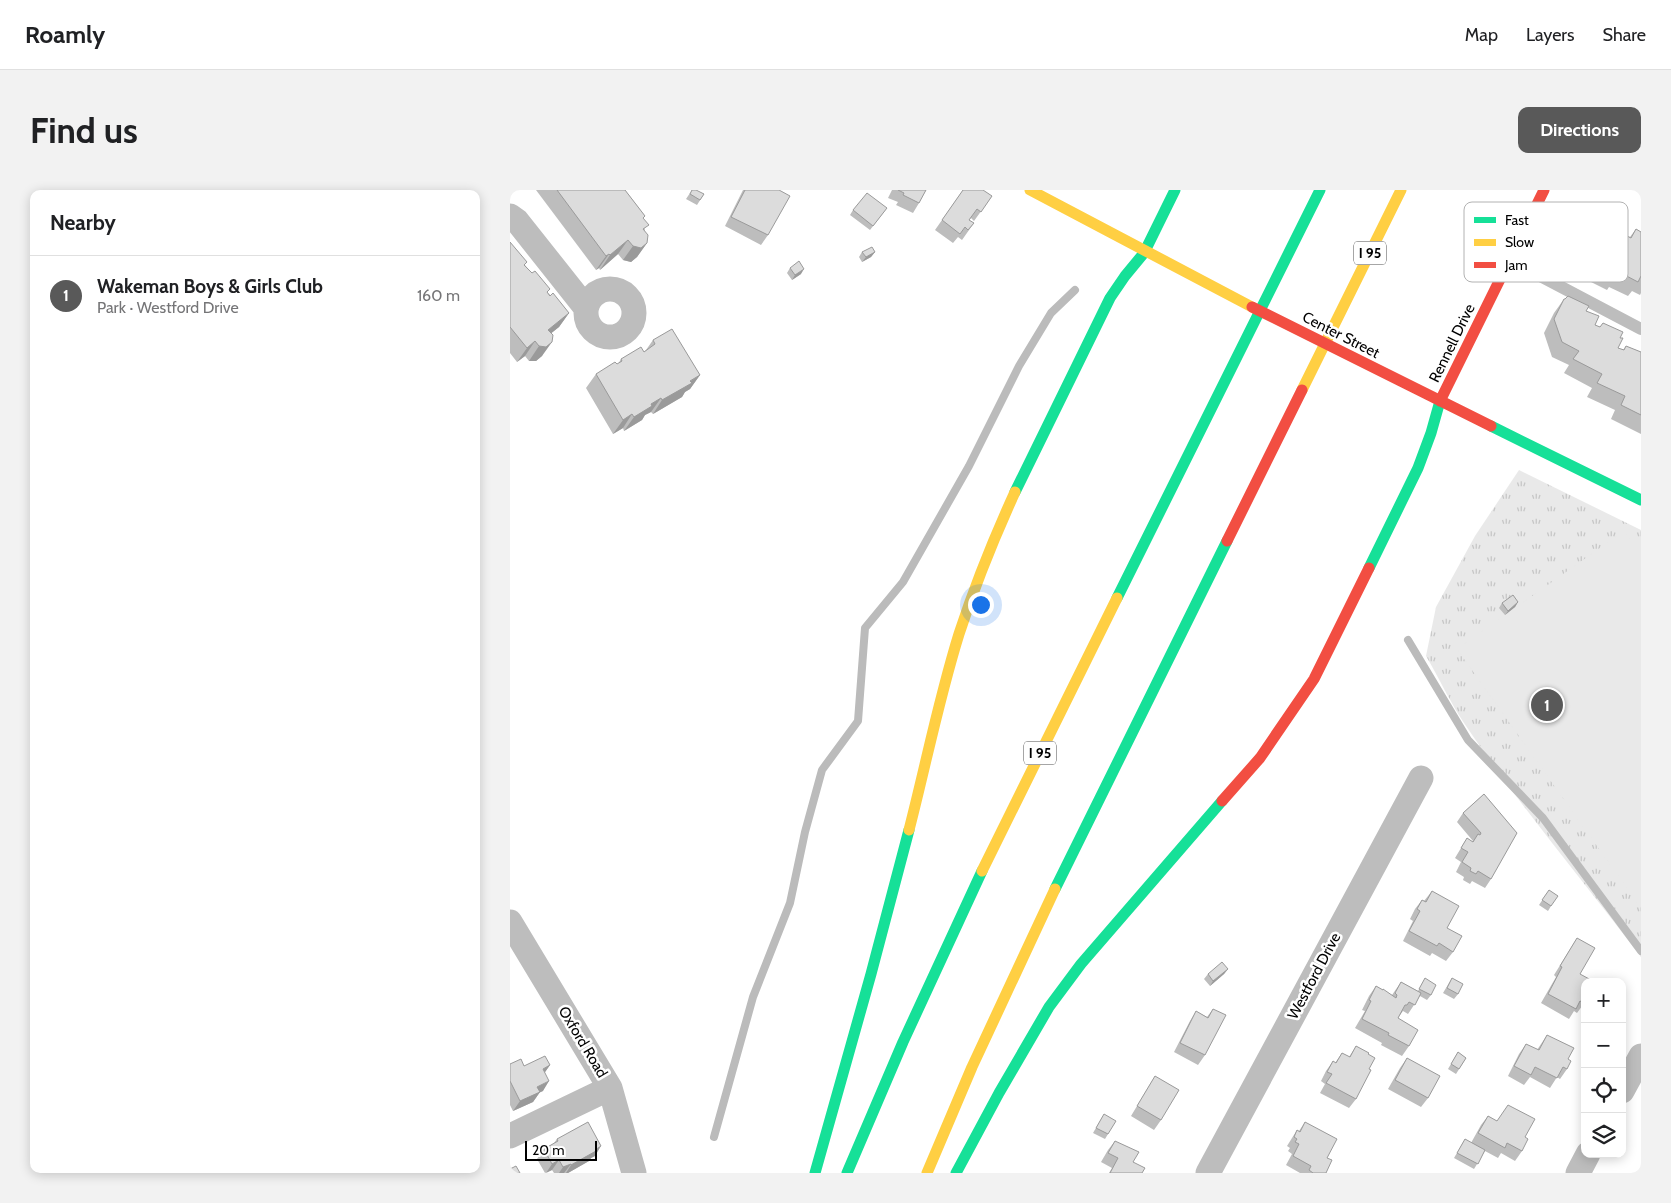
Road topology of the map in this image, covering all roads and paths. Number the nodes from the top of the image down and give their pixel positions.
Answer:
1 (1030, 190) edge
2 (1174, 190) edge
3 (1320, 190) edge
4 (1401, 190) edge
5 (1544, 190) edge
6 (1538, 202) edge
7 (510, 216) edge
8 (1144, 253) junction
9 (1499, 282) edge
10 (1551, 282) edge
11 (586, 308) dead end
12 (1641, 330) edge
13 (1440, 401) junction
14 (1641, 500) edge
15 (1421, 778) dead end
16 (510, 922) edge
17 (1641, 1056) edge
18 (1626, 1084) edge
19 (610, 1088) junction
20 (510, 1136) edge
21 (1586, 1158) edge
22 (634, 1173) edge
23 (814, 1173) edge
24 (847, 1173) edge
25 (926, 1173) edge
26 (956, 1173) edge
27 (1208, 1173) edge
28 (1578, 1173) edge

1 - 8 main road, Center Street
2 - 8 main road
3 - 24 main road, I 95
4 - 25 main road, I 95
5 - 6 main road, Rennell Drive
7 - 11 street
8 - 13 main road, Center Street
8 - 23 main road
9 - 13 main road, Rennell Drive
10 - 12 lane
13 - 14 main road, Center Street
13 - 26 main road, Rennell Drive
15 - 27 street, Westford Drive
16 - 19 street, Oxford Road
17 - 18 street
19 - 20 street
19 - 22 street, Oxford Road
21 - 28 street

